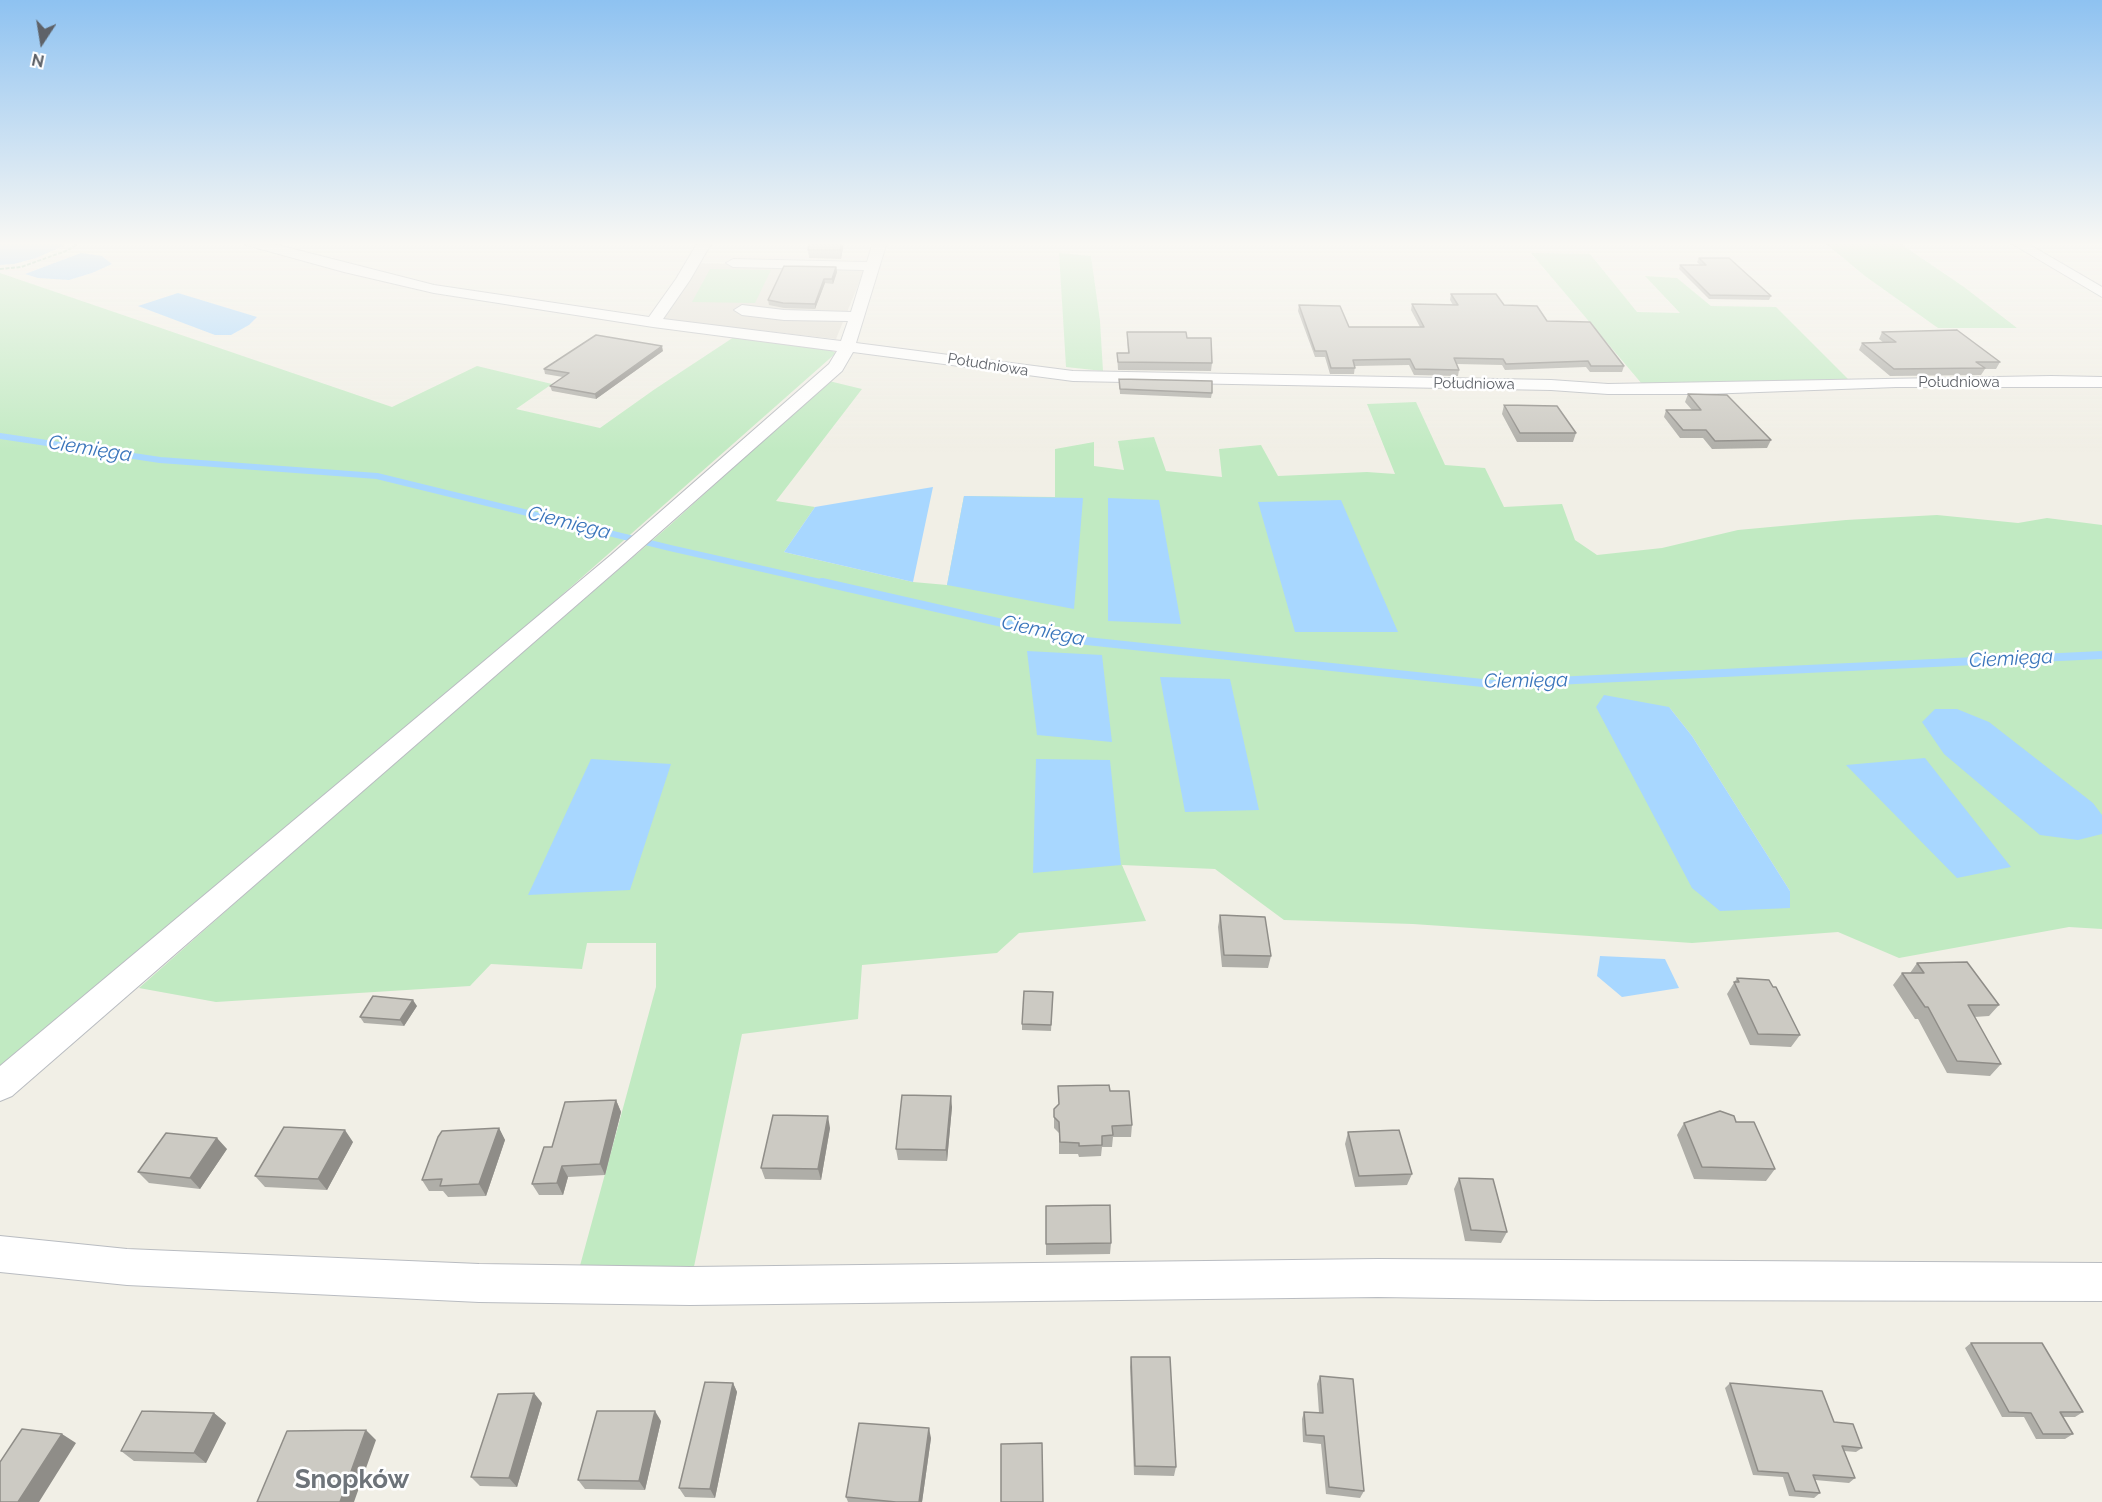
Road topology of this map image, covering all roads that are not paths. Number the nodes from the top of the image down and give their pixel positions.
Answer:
1 (587, 312) edge
2 (660, 312) edge
3 (760, 312) edge
4 (859, 312) edge
5 (857, 317) junction
6 (653, 322) junction
7 (847, 348) junction
8 (2102, 382) edge
9 (0, 1086) edge
10 (0, 1254) edge
11 (2102, 1282) edge

1 - 6 street, Południowa
2 - 6 street
3 - 5 street
4 - 5 street
5 - 7 street
6 - 7 street, Południowa
7 - 8 street, Południowa
7 - 9 street
10 - 11 street

